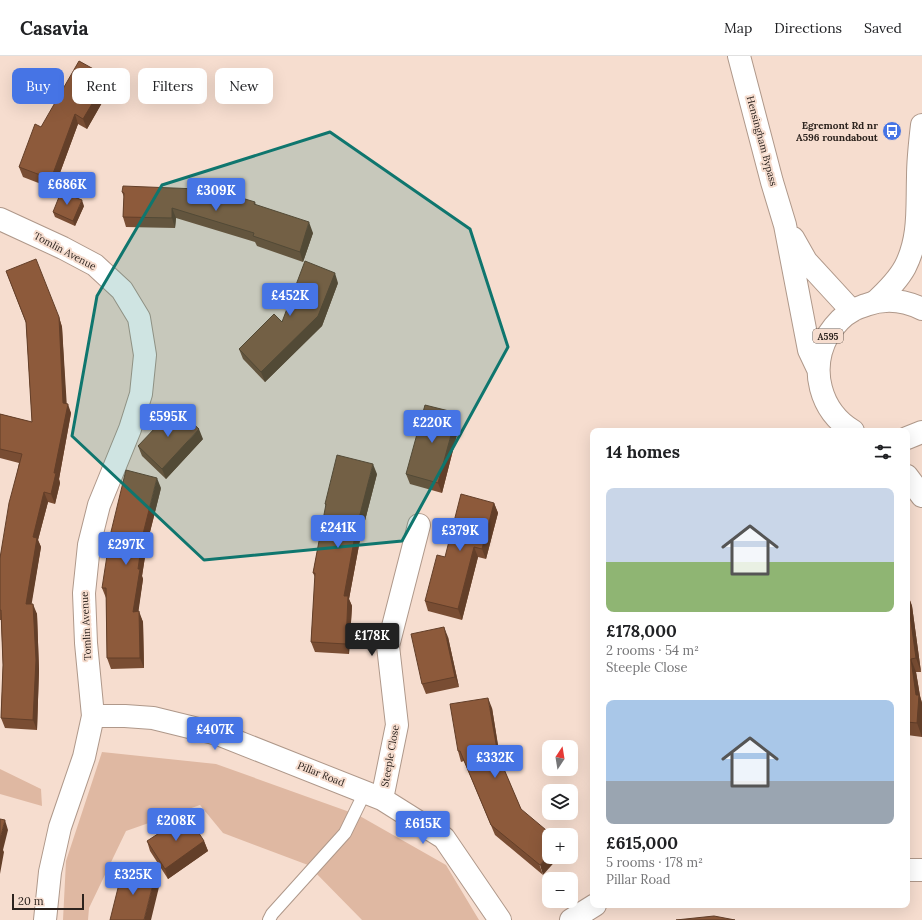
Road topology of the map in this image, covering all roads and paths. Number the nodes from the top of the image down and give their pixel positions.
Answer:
1 (739, 56) edge
2 (922, 125) edge
3 (918, 217) junction
4 (0, 219) edge
5 (785, 225) junction
6 (922, 239) edge
7 (876, 302) junction
8 (922, 309) edge
9 (852, 311) junction
10 (818, 369) junction
11 (848, 428) edge
12 (922, 432) edge
13 (910, 437) edge
14 (910, 480) edge
15 (922, 496) edge
16 (419, 525) dead end
17 (93, 716) junction
18 (373, 796) junction
19 (910, 870) edge
20 (922, 870) edge
21 (590, 908) edge
22 (45, 920) edge
23 (269, 920) edge
24 (500, 920) edge
25 (571, 920) edge

1 - 5 main road, Hensingham Bypass / A595
2 - 3 main road
3 - 6 main road
3 - 7 main road
4 - 17 main road, Tomlin Avenue
5 - 9 main road, Hensingham Bypass / A595
5 - 10 main road, Hensingham Bypass / A595
7 - 8 main road, A595
7 - 9 main road, A595
9 - 10 main road, A595
10 - 11 main road, A595
12 - 13 main road
14 - 15 main road
16 - 18 main road, Steeple Close
17 - 18 main road, Pillar Road
17 - 22 main road, Tomlin Avenue
18 - 23 lane
18 - 24 main road, Pillar Road
19 - 20 main road
21 - 25 main road

